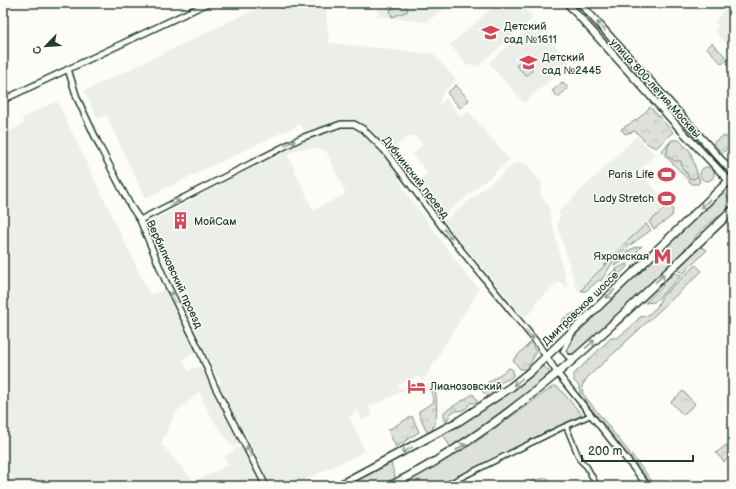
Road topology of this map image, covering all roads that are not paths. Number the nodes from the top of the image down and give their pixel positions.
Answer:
1 (208, 3) edge
2 (567, 3) edge
3 (580, 3) edge
4 (68, 69) junction
5 (652, 83) junction
6 (644, 90) junction
7 (665, 97) junction
8 (3, 100) edge
9 (657, 104) junction
10 (733, 173) edge
11 (732, 181) edge
12 (733, 210) edge
13 (140, 220) junction
14 (572, 331) junction
15 (546, 356) junction
16 (577, 356) junction
17 (558, 374) junction
18 (592, 415) junction
19 (566, 426) junction
20 (354, 482) edge
21 (266, 486) edge
22 (338, 486) edge
23 (390, 486) edge
24 (444, 486) edge
25 (597, 486) edge
26 (648, 486) edge

1 - 4 street
2 - 6 main road, улица 800-летия Москвы
5 -> 3 main road, улица 800-летия Москвы
4 - 8 street
4 - 13 street, Вербилковский проезд
5 - 6 street
5 - 7 main road, улица 800-летия Москвы
6 - 9 main road, улица 800-летия Москвы
7 - 9 street
7 - 10 main road, улица 800-летия Москвы
9 - 11 main road, улица 800-летия Москвы
11 -> 14 main road, Дмитровское шоссе
16 -> 12 main road
13 -> 15 street, Дубнинский проезд
21 -> 13 street, Вербилковский проезд
14 - 15 main road, Дмитровское шоссе
14 - 16 street
15 - 17 street, Дмитровское шоссе
15 -> 20 main road, Дмитровское шоссе
16 - 17 main road
17 - 18 street, Дмитровское шоссе
23 -> 17 main road
18 - 19 street
18 - 26 street, Дмитровское шоссе
19 - 24 street
19 - 25 street
20 - 22 main road, Дмитровское шоссе

